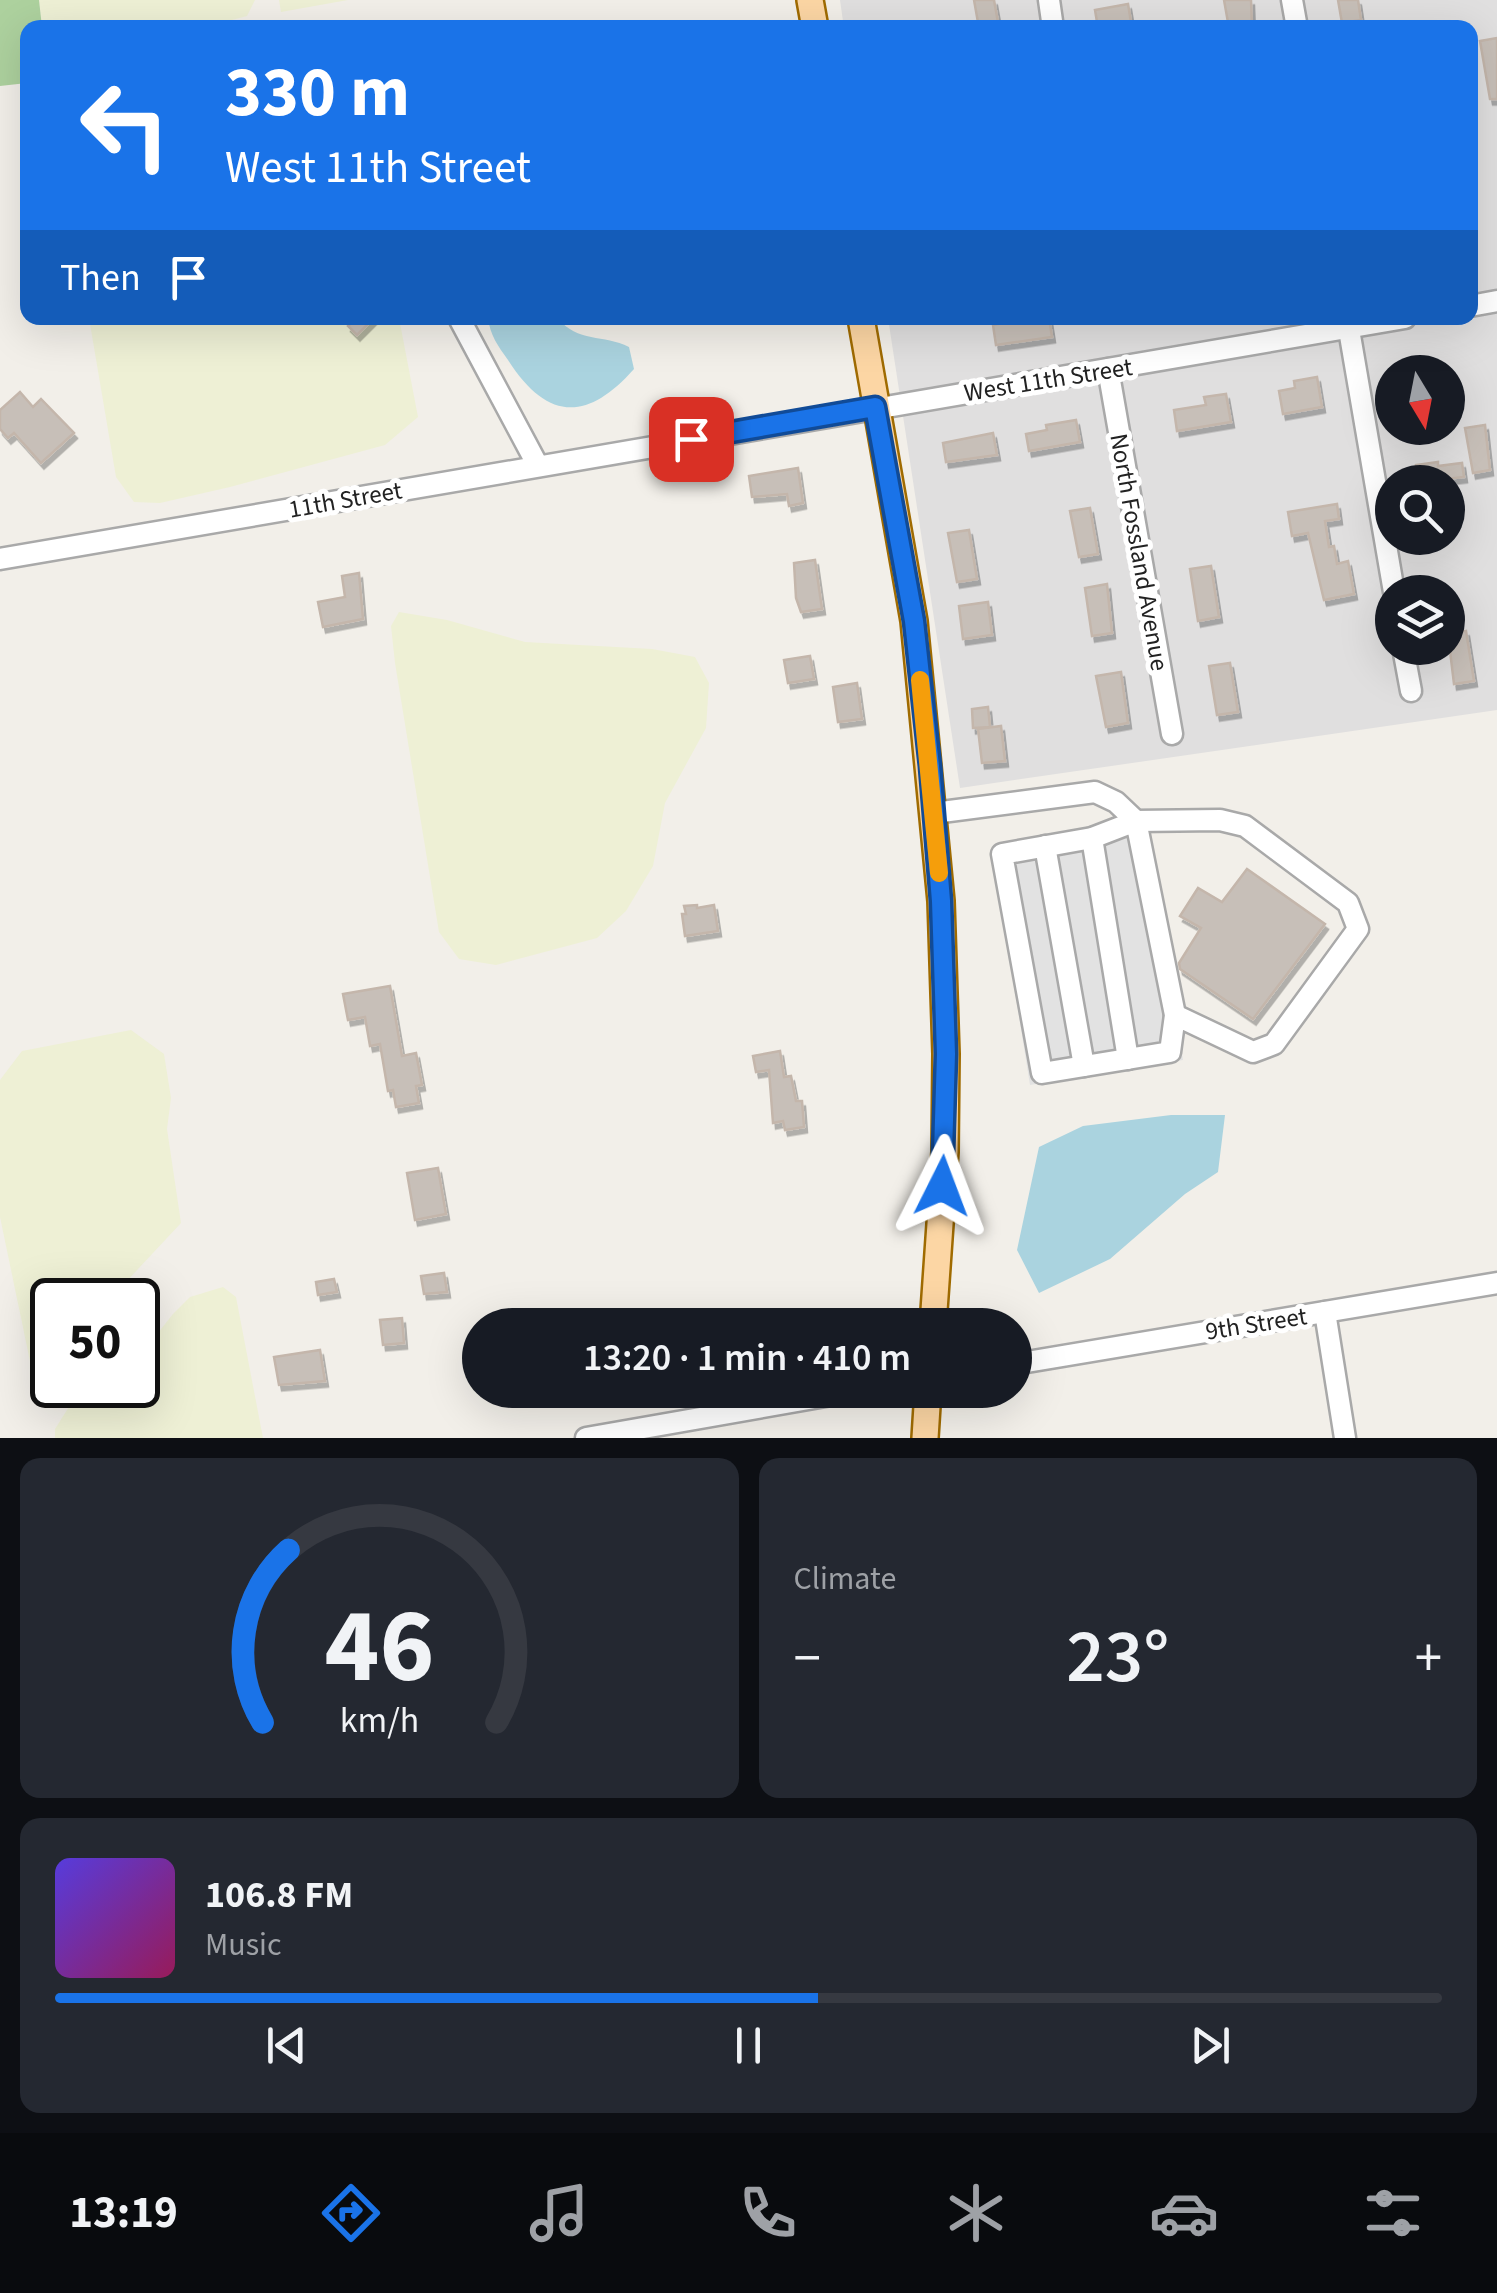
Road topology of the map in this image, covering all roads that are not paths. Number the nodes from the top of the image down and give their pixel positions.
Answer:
1 (463, 325) edge
2 (862, 325) edge
3 (1333, 325) edge
4 (1349, 325) edge
5 (1108, 370) junction
6 (875, 407) junction
7 (691, 439) joint
8 (538, 466) junction
9 (0, 560) edge
10 (1391, 575) edge
11 (1407, 665) edge
12 (1411, 691) dead end
13 (1172, 734) dead end
14 (934, 813) junction
15 (1136, 821) junction
16 (1092, 838) junction
17 (1046, 846) junction
18 (1175, 1015) junction
19 (1128, 1059) junction
20 (1084, 1066) junction
21 (1497, 1283) edge
22 (934, 1308) edge
23 (1325, 1312) junction
24 (1032, 1361) edge
25 (757, 1408) edge
26 (927, 1408) edge
27 (586, 1438) edge
28 (925, 1438) edge
29 (1345, 1438) edge

1 - 8 street
2 - 6 main road
3 - 5 street, West 11th Street
4 - 10 street
5 - 6 street, West 11th Street
5 - 13 street, North Fossland Avenue
6 - 7 street, West 11th Street
6 - 14 main road
7 - 8 street, 11th Street
8 - 9 street, 11th Street
11 - 12 street
14 - 15 street
14 - 22 main road
15 - 16 street
15 - 18 street
15 - 18 street
16 - 17 street
16 - 19 street
17 - 20 street
17 - 20 street
18 - 19 street
19 - 20 street
21 - 23 street, 9th Street
23 - 24 street, 9th Street
23 - 29 street
25 - 27 street
26 - 28 main road

